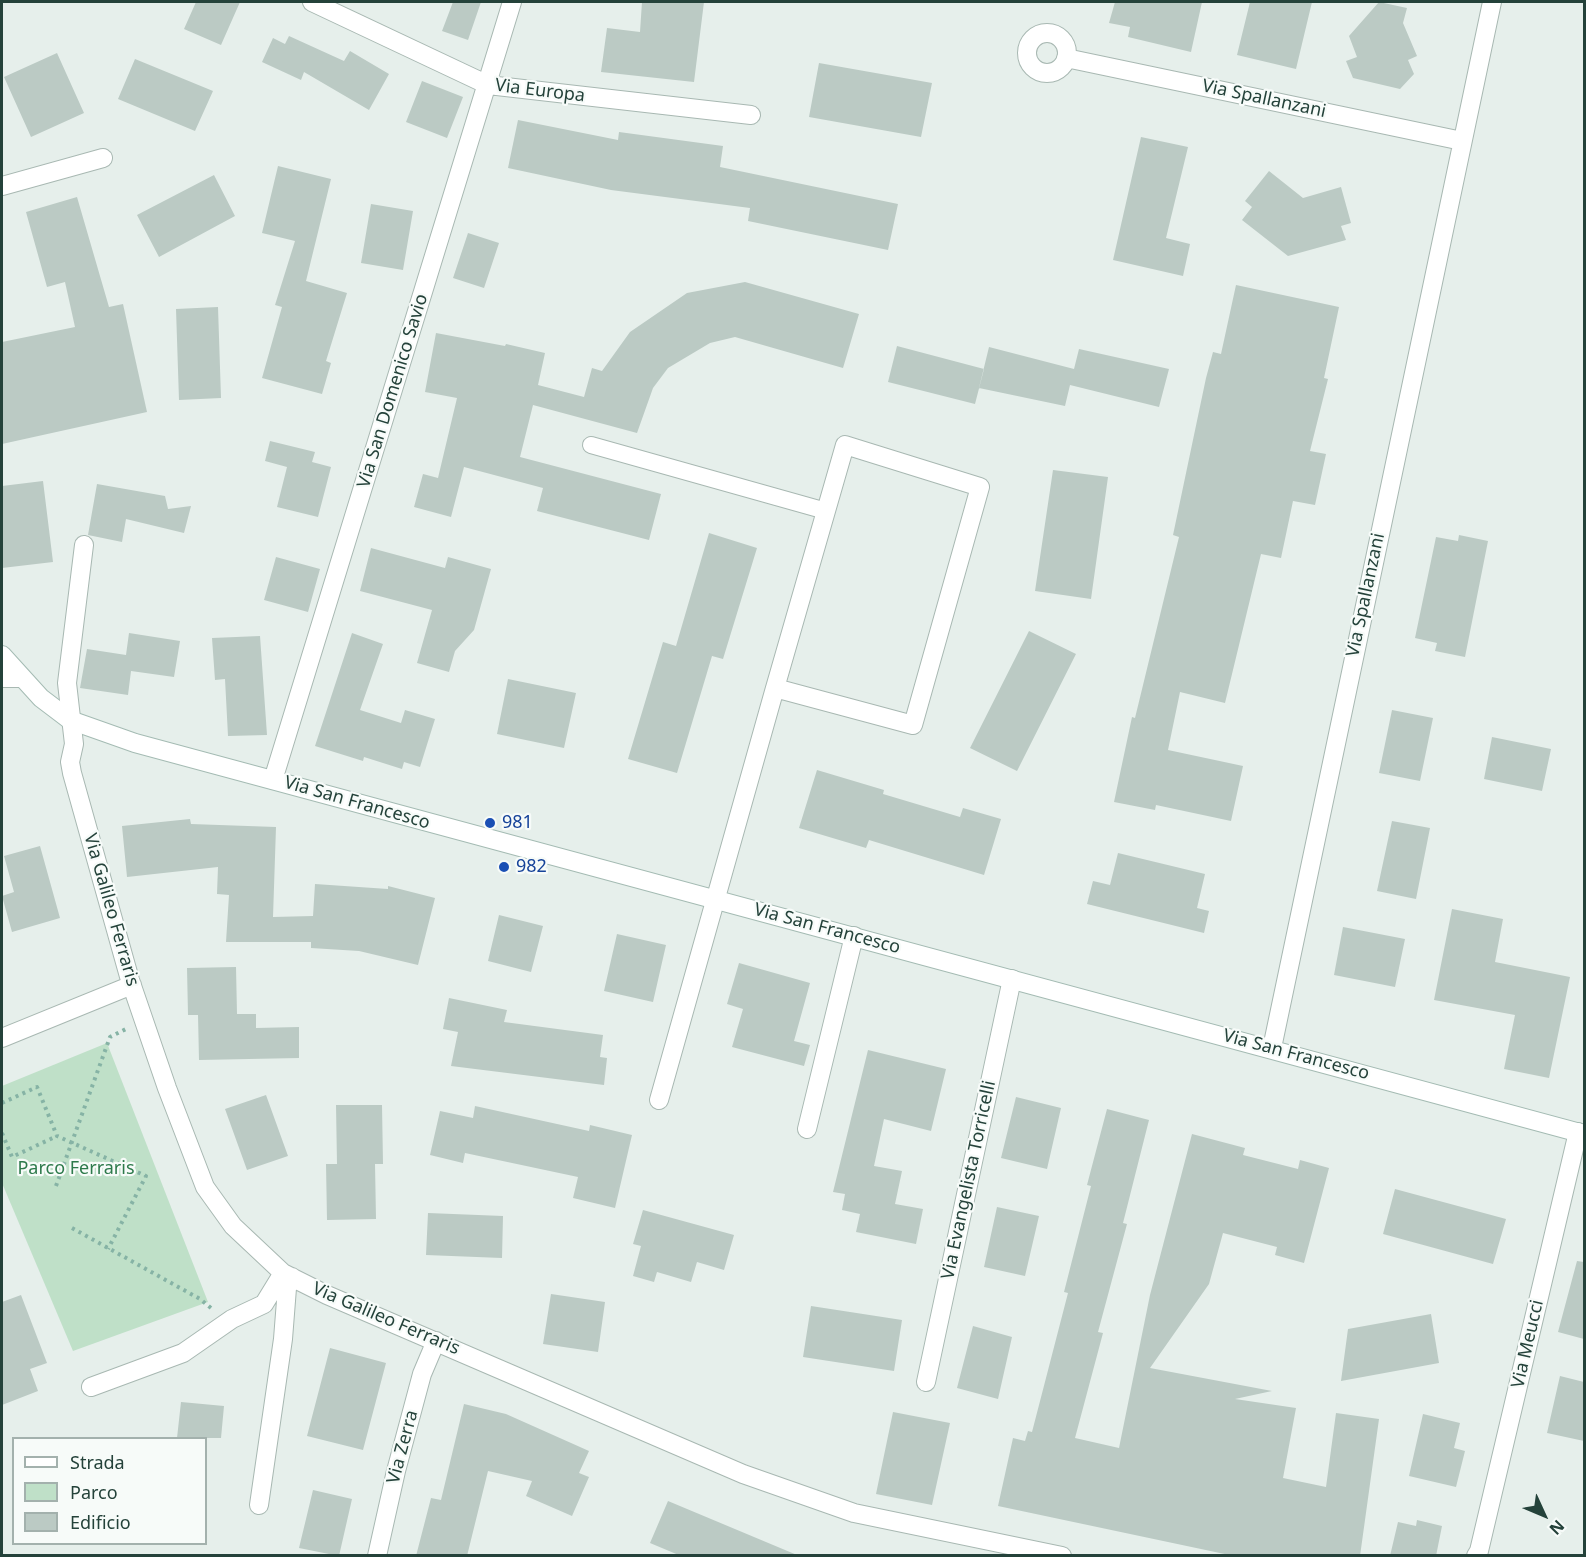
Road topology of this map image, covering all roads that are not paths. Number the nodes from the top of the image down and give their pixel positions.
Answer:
1 (312, 2) edge
2 (512, 2) edge
3 (1492, 2) edge
4 (1066, 58) dead end
5 (488, 86) junction
6 (751, 115) dead end
7 (1462, 141) junction
8 (103, 158) dead end
9 (2, 186) edge
10 (591, 445) dead end
11 (826, 511) junction
12 (84, 544) dead end
13 (2, 655) edge
14 (2, 678) edge
15 (20, 678) junction
16 (775, 688) junction
17 (70, 720) junction
18 (273, 780) junction
19 (717, 900) junction
20 (854, 936) junction
21 (1012, 979) junction
22 (132, 985) junction
23 (2, 1038) edge
24 (1272, 1048) junction
25 (659, 1100) dead end
26 (807, 1129) dead end
27 (1581, 1133) edge
28 (288, 1275) junction
29 (436, 1341) junction
30 (926, 1382) dead end
31 (91, 1387) dead end
32 (259, 1505) dead end
33 (377, 1556) edge
34 (1062, 1556) edge
35 (1476, 1556) edge

1 - 5 street, Via Europa
2 - 5 street, Via San Domenico Savio
3 - 7 street, Via Spallanzani
4 - 7 street, Via Spallanzani
5 - 6 street, Via Europa
5 - 18 street, Via San Domenico Savio
7 - 24 street, Via Spallanzani
8 - 9 street
10 - 11 lane
11 - 16 street
11 - 16 street
12 - 17 street, Via Galileo Ferraris
13 - 15 street
14 - 15 street
15 - 17 street
16 - 19 street
17 - 18 street, Via San Francesco
17 - 22 street, Via Galileo Ferraris
18 - 19 street, Via San Francesco
19 - 20 street, Via San Francesco
19 - 25 street
20 - 21 street, Via San Francesco
20 - 26 street
21 - 24 street, Via San Francesco
21 - 30 street, Via Evangelista Torricelli
22 - 23 street
22 - 28 street, Via Galileo Ferraris
24 - 27 street, Via San Francesco
27 - 35 street, Via Meucci
28 - 29 street, Via Galileo Ferraris
28 - 31 street
28 - 32 street
29 - 33 street, Via Zerra
29 - 34 street, Via Galileo Ferraris

